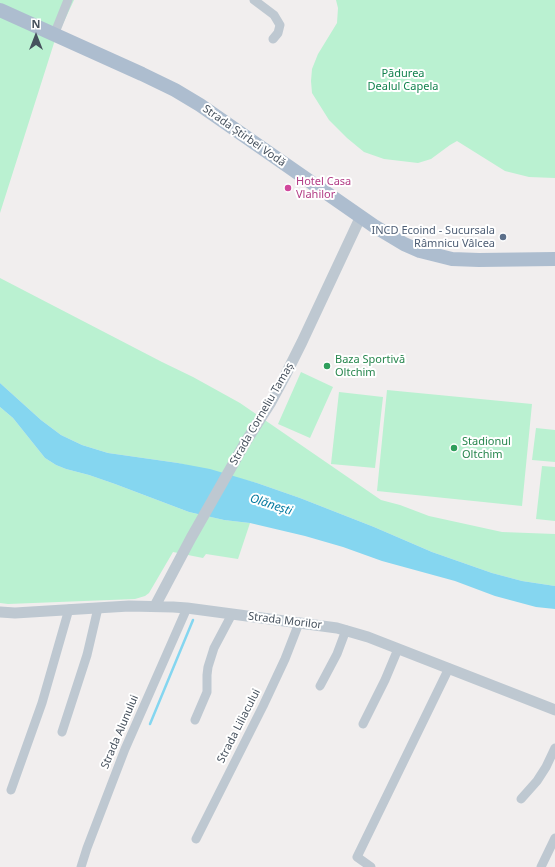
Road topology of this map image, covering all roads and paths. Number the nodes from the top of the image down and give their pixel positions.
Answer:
1 (68, 0) edge
2 (254, 0) edge
3 (0, 10) edge
4 (54, 34) junction
5 (273, 38) dead end
6 (361, 216) junction
7 (555, 259) edge
8 (155, 606) junction
9 (98, 608) junction
10 (187, 608) junction
11 (69, 609) junction
12 (0, 612) edge
13 (232, 614) junction
14 (299, 623) junction
15 (346, 630) junction
16 (398, 649) junction
17 (449, 668) junction
18 (320, 686) dead end
19 (555, 710) edge
20 (195, 720) dead end
21 (363, 724) dead end
22 (62, 732) dead end
23 (555, 748) edge
24 (11, 790) dead end
25 (521, 799) dead end
26 (196, 838) dead end
27 (555, 838) edge
28 (81, 867) edge
29 (371, 867) edge
30 (541, 867) edge

1 - 4 street
2 - 5 street
3 - 4 main road, Strada Știrbei Vodă
4 - 6 main road, Strada Știrbei Vodă
6 - 7 main road, Strada Știrbei Vodă
6 - 8 street, Strada Corneliu Tamaș
8 - 9 street, Strada Morilor
8 - 10 street, Strada Morilor
9 - 11 street, Strada Morilor
9 - 22 street
10 - 13 street, Strada Morilor
10 - 28 street, Strada Alunului
11 - 12 street, Strada Morilor
11 - 24 street
13 - 14 street, Strada Morilor
13 - 20 street
14 - 15 street, Strada Morilor
14 - 26 street, Strada Liliacului
15 - 16 street, Strada Morilor
15 - 18 street
16 - 17 street, Strada Morilor
16 - 21 street
17 - 19 street, Strada Morilor
17 - 29 street
23 - 25 street
27 - 30 street

